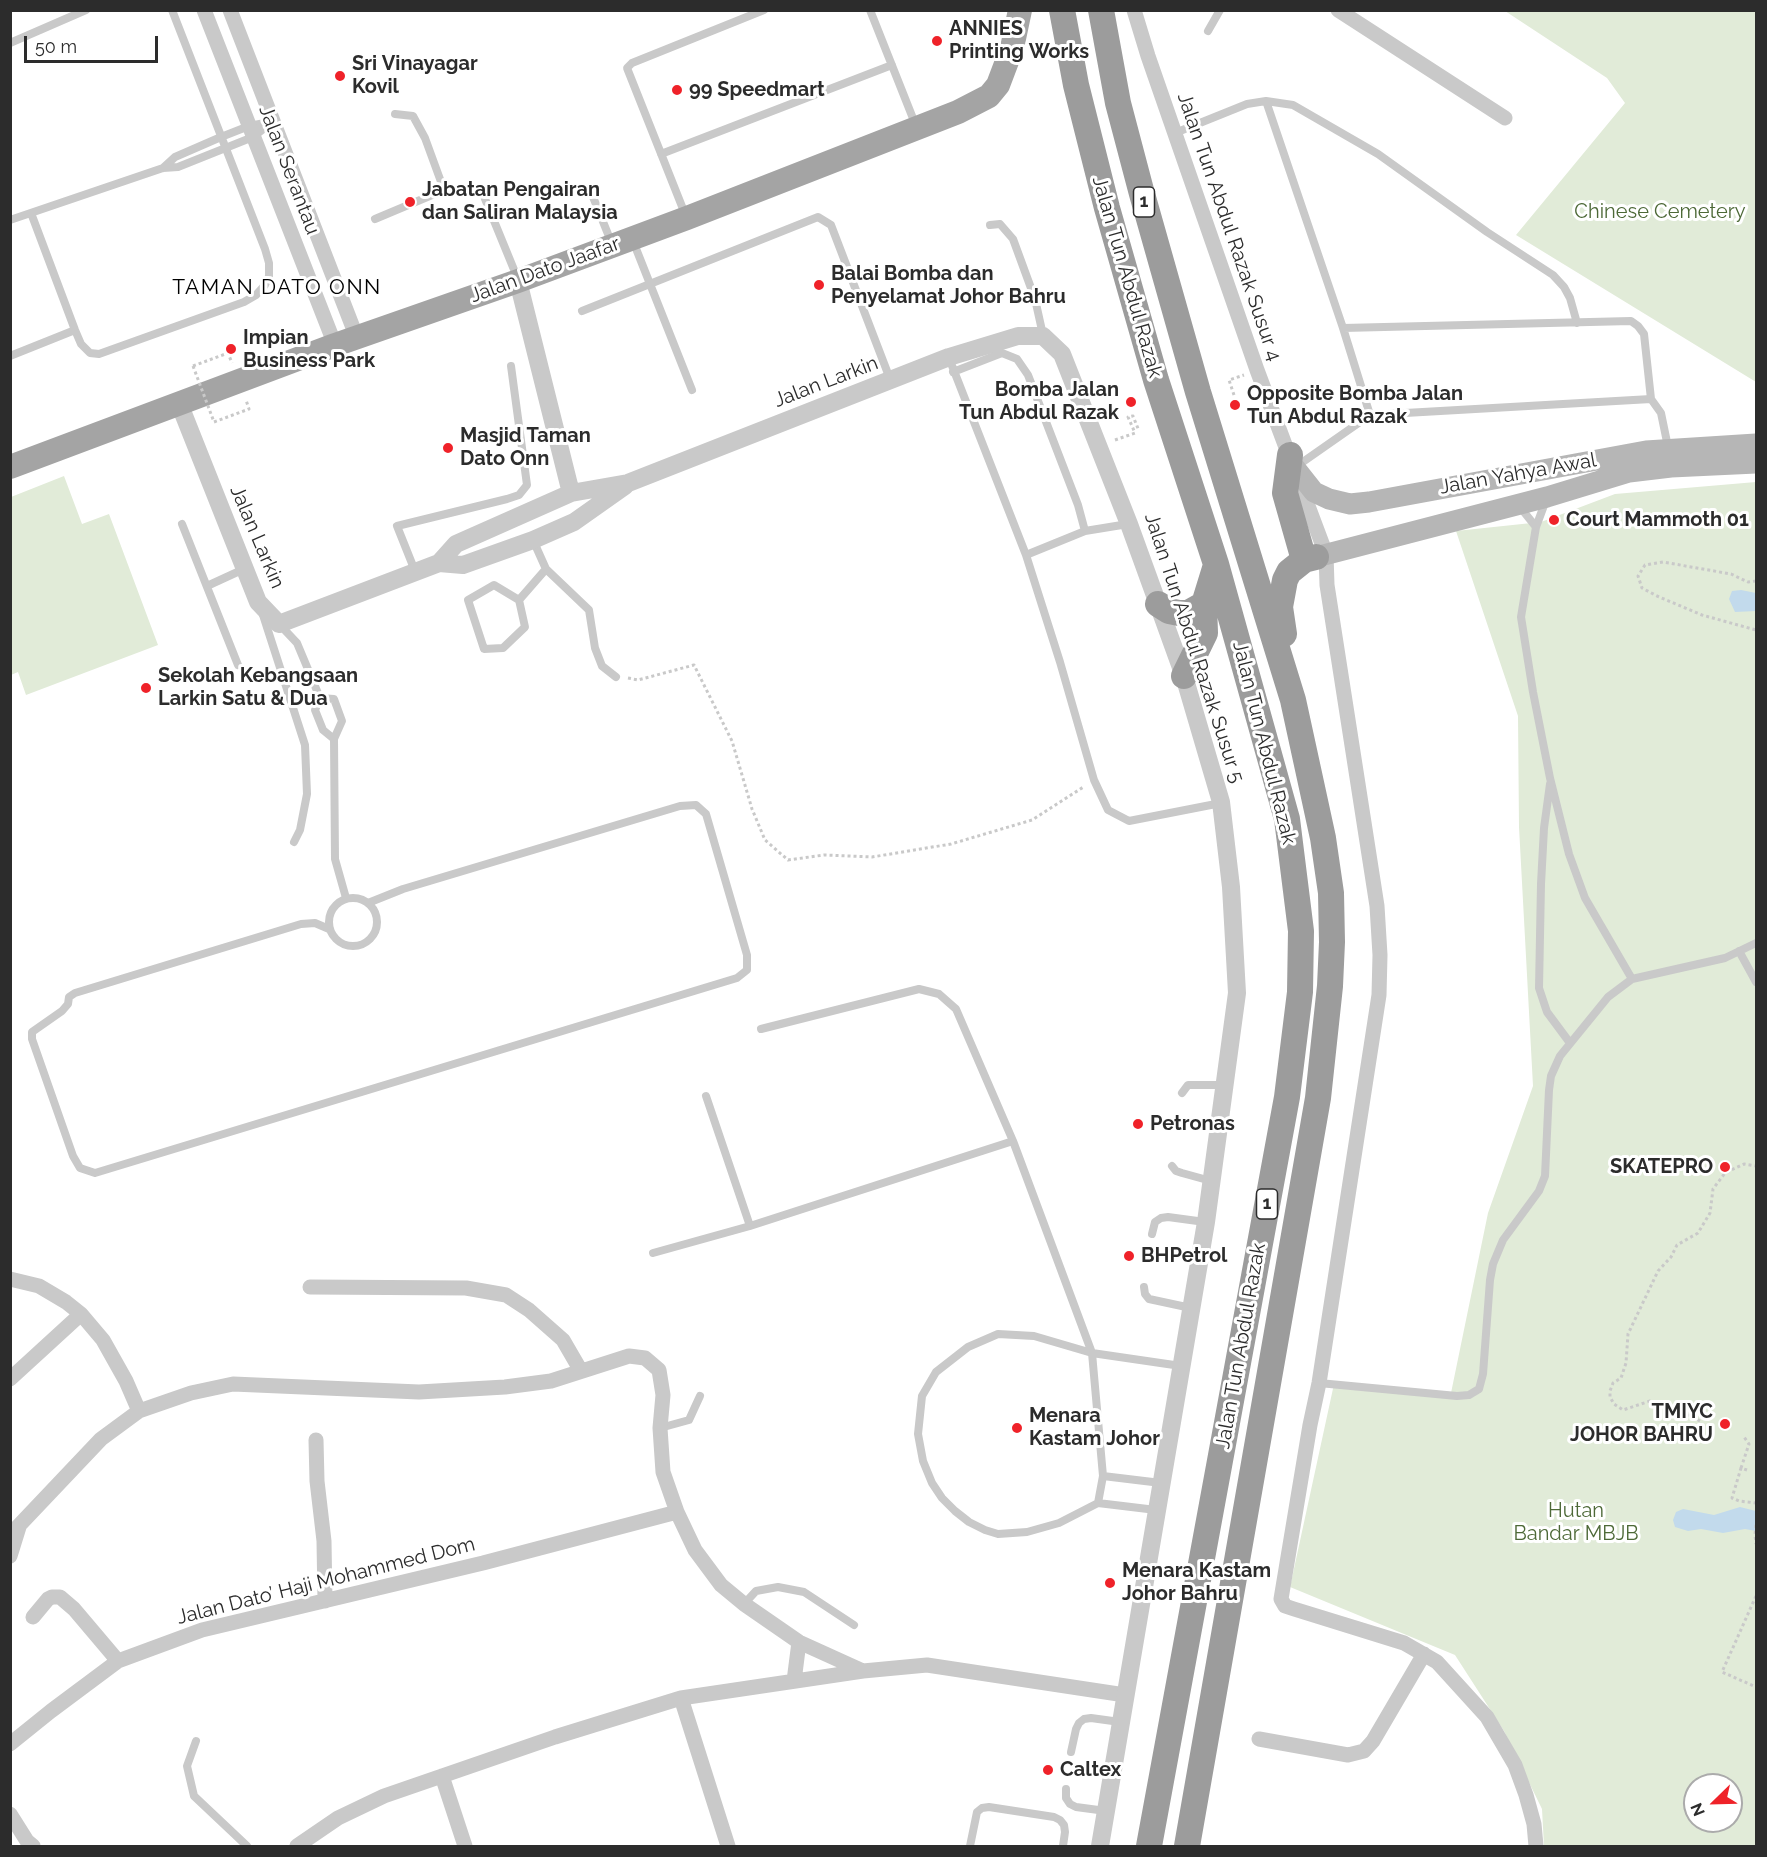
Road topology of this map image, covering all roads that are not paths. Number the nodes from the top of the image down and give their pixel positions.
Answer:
1 (86, 10) edge
2 (172, 10) edge
3 (204, 10) edge
4 (230, 10) edge
5 (764, 10) edge
6 (870, 10) edge
7 (1062, 10) edge
8 (1101, 10) edge
9 (1134, 10) edge
10 (1220, 10) edge
11 (1338, 10) edge
12 (1017, 12) edge
13 (1208, 31) dead end
14 (10, 43) edge
15 (892, 66) junction
16 (1266, 100) junction
17 (395, 114) dead end
18 (1504, 118) dead end
19 (272, 122) junction
20 (916, 128) junction
21 (251, 132) junction
22 (1175, 133) junction
23 (221, 137) junction
24 (226, 148) junction
25 (661, 154) junction
26 (163, 168) junction
27 (444, 190) junction
28 (591, 192) dead end
29 (31, 213) junction
30 (687, 218) junction
31 (375, 219) dead end
32 (10, 220) edge
33 (990, 225) dead end
34 (622, 242) junction
35 (518, 281) junction
36 (650, 284) junction
37 (582, 311) dead end
38 (1577, 323) junction
39 (1343, 328) junction
40 (75, 330) junction
41 (1043, 336) junction
42 (346, 341) junction
43 (10, 356) edge
44 (951, 364) junction
45 (512, 366) dead end
46 (890, 381) junction
47 (692, 390) dead end
48 (1651, 399) junction
49 (180, 403) junction
50 (1370, 415) junction
51 (1756, 444) edge
52 (1669, 449) junction
53 (1292, 462) junction
54 (1756, 464) edge
55 (10, 467) edge
56 (628, 483) junction
57 (571, 493) junction
58 (1547, 497) junction
59 (1517, 504) junction
60 (182, 524) dead end
61 (1129, 524) junction
62 (1536, 527) junction
63 (1085, 531) junction
64 (528, 542) junction
65 (1026, 555) junction
66 (1315, 557) junction
67 (439, 563) junction
68 (1216, 564) junction
69 (244, 569) junction
70 (546, 569) junction
71 (415, 572) junction
72 (207, 586) junction
73 (519, 600) junction
74 (258, 602) junction
75 (1158, 604) junction
76 (1204, 604) junction
77 (279, 624) junction
78 (238, 665) dead end
79 (1184, 676) junction
80 (616, 677) road end
81 (320, 698) junction
82 (1293, 699) junction
83 (334, 739) junction
84 (1551, 778) junction
85 (1221, 802) junction
86 (294, 842) dead end
87 (346, 898) junction
88 (368, 903) junction
89 (329, 929) junction
90 (1756, 943) edge
91 (1739, 951) junction
92 (1632, 979) junction
93 (1756, 982) edge
94 (761, 1029) dead end
95 (1570, 1043) junction
96 (1224, 1085) junction
97 (1182, 1093) dead end
98 (705, 1096) dead end
99 (1013, 1141) junction
100 (1172, 1167) dead end
101 (1211, 1181) junction
102 (1206, 1222) junction
103 (750, 1226) junction
104 (1152, 1234) dead end
105 (653, 1253) dead end
106 (10, 1280) edge
107 (310, 1287) dead end
108 (1144, 1287) dead end
109 (1191, 1308) junction
110 (81, 1314) junction
111 (1092, 1353) junction
112 (1181, 1366) junction
113 (581, 1371) junction
114 (10, 1379) edge
115 (1319, 1383) junction
116 (700, 1396) dead end
117 (139, 1412) junction
118 (660, 1428) junction
119 (316, 1440) dead end
120 (1103, 1476) junction
121 (1161, 1483) junction
122 (1098, 1503) junction
123 (1156, 1510) junction
124 (677, 1512) junction
125 (15, 1530) edge
126 (10, 1556) edge
127 (325, 1601) junction
128 (744, 1604) junction
129 (33, 1617) dead end
130 (854, 1625) dead end
131 (799, 1642) junction
132 (1424, 1654) junction
133 (118, 1661) junction
134 (863, 1671) junction
135 (794, 1681) junction
136 (1125, 1695) junction
137 (681, 1698) junction
138 (1120, 1722) junction
139 (1259, 1738) dead end
140 (196, 1741) dead end
141 (10, 1744) edge
142 (1071, 1752) dead end
143 (442, 1776) junction
144 (1066, 1789) dead end
145 (1106, 1811) junction
146 (10, 1814) edge
147 (33, 1846) edge
148 (247, 1846) edge
149 (297, 1846) edge
150 (465, 1846) edge
151 (728, 1846) edge
152 (970, 1846) edge
153 (1064, 1846) edge
154 (1100, 1846) edge
155 (1149, 1846) edge
156 (1187, 1846) edge
157 (1536, 1846) edge

1 - 14 lane
2 - 23 lane
3 - 21 street, Jalan Serantau
4 - 19 street, Jalan Serantau
5 - 25 lane
6 - 15 lane
7 - 68 highway, Jalan Tun Abdul Razak / 1
8 - 82 highway, Jalan Tun Abdul Razak / 1
9 - 22 street, Jalan Tun Abdul Razak Susur 4
10 - 13 lane
11 - 18 street
12 - 20 main road, Jalan Dato Jaafar
15 - 20 lane
15 - 25 lane
16 - 22 lane
16 - 38 lane
16 - 39 lane
17 - 27 lane
19 - 21 lane
19 - 42 street, Jalan Serantau
20 - 30 main road, Jalan Dato Jaafar
21 - 23 lane
21 - 24 lane
21 - 42 street, Jalan Serantau
22 - 53 street, Jalan Tun Abdul Razak Susur 4
23 - 24 lane
23 - 26 lane
24 - 26 lane
24 - 40 lane
25 - 30 lane
26 - 29 lane
27 - 31 lane
27 - 35 lane
28 - 34 lane
29 - 32 lane
29 - 40 lane
30 - 34 main road, Jalan Dato Jaafar
33 - 41 lane
34 - 35 main road, Jalan Dato Jaafar
34 - 36 lane
35 - 42 main road, Jalan Dato Jaafar
35 - 57 street
36 - 37 lane
36 - 46 lane
36 - 47 lane
38 - 39 lane
38 - 48 lane
39 - 50 lane
40 - 43 lane
41 - 44 street, Jalan Larkin
41 - 61 street, Jalan Tun Abdul Razak Susur 5
42 - 49 main road, Jalan Dato Jaafar
44 - 46 street, Jalan Larkin
44 - 63 lane
44 - 65 lane
45 - 71 lane
46 - 56 street, Jalan Larkin
48 - 50 lane
48 - 52 lane
49 - 55 main road, Jalan Dato Jaafar
49 - 69 street, Jalan Larkin
50 - 53 lane
51 - 52 main road, Jalan Yahya Awal
52 - 53 main road, Jalan Yahya Awal
53 - 66 highway
54 - 58 main road, Jalan Yahya Awal
56 - 57 street, Jalan Larkin
56 - 64 street, Jalan Larkin
57 - 64 street
57 - 67 street, Jalan Larkin
58 - 59 main road, Jalan Yahya Awal
58 - 62 lane
59 - 62 lane
59 - 66 main road, Jalan Yahya Awal
60 - 72 lane
61 - 63 lane
61 - 75 street, Jalan Tun Abdul Razak Susur 5
62 - 84 lane
63 - 65 lane
64 - 67 street, Jalan Larkin
64 - 70 lane
65 - 85 lane
66 - 82 highway
66 - 115 street
67 - 71 street, Jalan Larkin
68 - 76 highway
68 - 155 highway, Jalan Tun Abdul Razak / 1
69 - 72 lane
69 - 74 street, Jalan Larkin
70 - 73 lane
70 - 80 lane
71 - 77 street, Jalan Larkin
72 - 78 lane
73 - 73 lane
74 - 77 street, Jalan Larkin
74 - 86 lane
75 - 76 highway
75 - 79 street, Jalan Tun Abdul Razak Susur 5
76 - 79 highway
77 - 81 lane
79 - 85 street, Jalan Tun Abdul Razak Susur 5
81 - 83 lane
81 - 83 lane
82 - 156 highway, Jalan Tun Abdul Razak / 1
83 - 87 lane
84 - 92 lane
84 - 95 lane
85 - 96 street, Jalan Tun Abdul Razak Susur 5
87 - 88 lane
87 - 89 lane
88 - 89 lane
88 - 89 lane
90 - 91 lane
91 - 92 lane
91 - 93 lane
92 - 95 lane
94 - 99 lane
95 - 115 lane
96 - 97 lane
96 - 101 street, Jalan Tun Abdul Razak Susur 5
98 - 103 lane
99 - 103 lane
99 - 111 lane
100 - 101 lane
101 - 102 street, Jalan Tun Abdul Razak Susur 5
102 - 104 lane
102 - 109 street, Jalan Tun Abdul Razak Susur 5
103 - 105 lane
106 - 110 street
107 - 113 street
108 - 109 lane
109 - 112 street, Jalan Tun Abdul Razak Susur 5
110 - 114 street
110 - 117 street
111 - 112 lane
111 - 120 lane
111 - 122 lane
112 - 121 street, Jalan Tun Abdul Razak Susur 5
113 - 117 street
113 - 118 street
115 - 132 street
116 - 118 lane
117 - 125 street
118 - 124 street
119 - 127 street
120 - 121 lane
120 - 122 lane
121 - 123 street, Jalan Tun Abdul Razak Susur 5
122 - 123 lane
123 - 136 street, Jalan Tun Abdul Razak Susur 5
124 - 127 street, Jalan Dato’ Haji Mohammed Dom
124 - 128 street
125 - 126 street
127 - 133 street, Jalan Dato’ Haji Mohammed Dom
128 - 130 lane
128 - 131 street
129 - 133 street
131 - 134 street
131 - 135 street
132 - 139 street
132 - 157 street
133 - 141 street, Jalan Dato’ Haji Mohammed Dom
134 - 135 street
134 - 136 street
135 - 137 street
136 - 138 street, Jalan Tun Abdul Razak Susur 5
137 - 143 street
137 - 151 street
138 - 142 lane
138 - 145 street, Jalan Tun Abdul Razak Susur 5
140 - 148 lane
143 - 149 street
143 - 150 street
144 - 145 lane
145 - 154 street, Jalan Tun Abdul Razak Susur 5
146 - 147 street
152 - 153 lane

